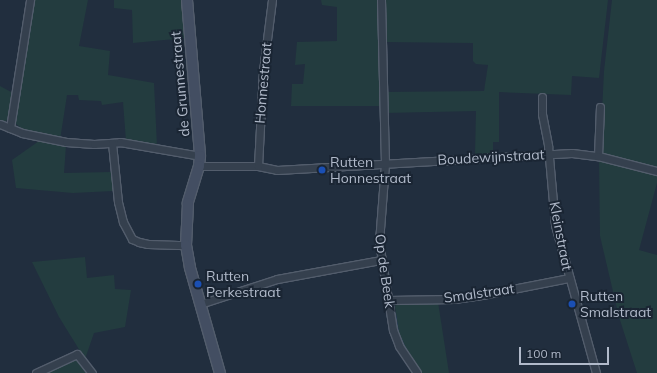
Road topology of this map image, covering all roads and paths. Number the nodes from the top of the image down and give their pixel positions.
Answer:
1 (30, 0) edge
2 (188, 0) edge
3 (272, 0) edge
4 (381, 0) edge
5 (542, 97) dead end
6 (600, 107) dead end
7 (0, 124) edge
8 (10, 128) junction
9 (112, 143) junction
10 (548, 154) junction
11 (598, 156) junction
12 (200, 161) junction
13 (385, 164) junction
14 (258, 166) junction
15 (657, 171) edge
16 (186, 245) junction
17 (381, 260) junction
18 (569, 278) junction
19 (389, 300) junction
20 (200, 304) junction
21 (36, 373) edge
22 (92, 373) edge
23 (220, 373) edge
24 (417, 373) edge
25 (596, 373) edge

1 - 8 street
2 - 12 street, de Grunnestraat
3 - 14 street, Honnestraat
4 - 13 street
5 - 10 street, Kleinstraat
6 - 11 street
7 - 8 street, Boudewijnstraat
8 - 9 street, Boudewijnstraat
9 - 12 street, Boudewijnstraat
9 - 16 street
10 - 11 street, Boudewijnstraat
10 - 13 street, Boudewijnstraat
10 - 18 street, Kleinstraat
11 - 15 street, Boudewijnstraat
12 - 14 street, Boudewijnstraat
12 - 16 street
13 - 14 street, Boudewijnstraat
13 - 17 street, Op de Beek
16 - 20 street
17 - 19 street, Op de Beek
17 - 20 street
18 - 19 street, Smalstraat
18 - 25 street, Kleinstraat
19 - 24 street, Op de Beek
20 - 23 street
21 - 22 street

